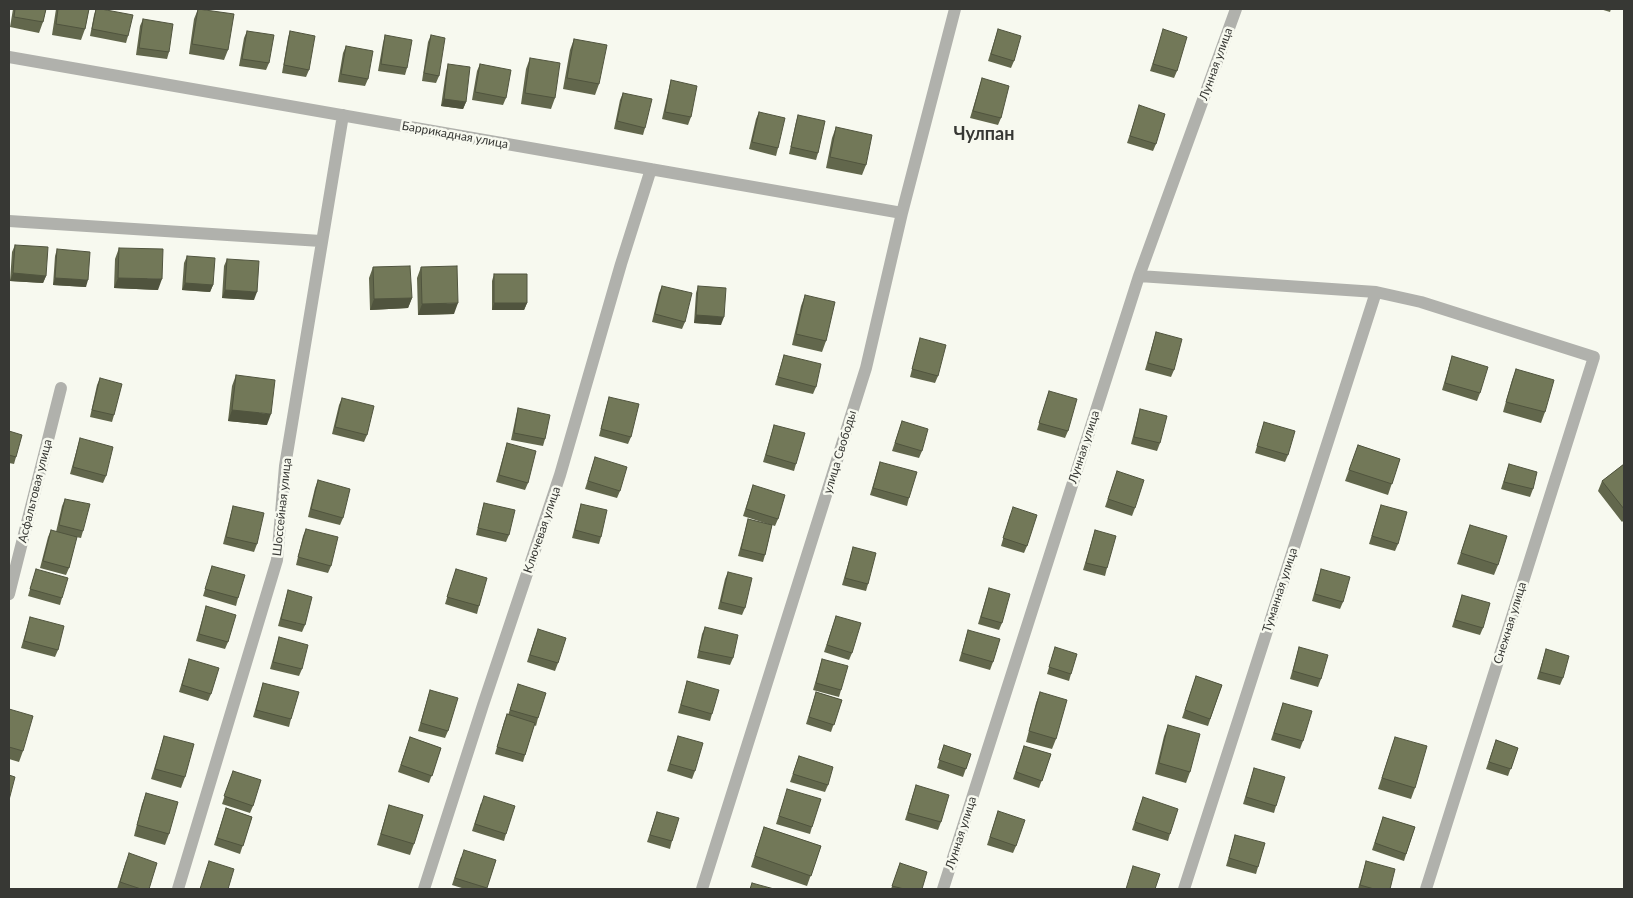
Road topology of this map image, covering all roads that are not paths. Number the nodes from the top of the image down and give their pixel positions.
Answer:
1 (956, 9) edge
2 (1236, 9) edge
3 (9, 57) edge
4 (343, 116) junction
5 (651, 169) junction
6 (902, 213) junction
7 (9, 221) edge
8 (321, 241) junction
9 (1139, 276) junction
10 (1376, 292) junction
11 (62, 388) dead end
12 (9, 594) edge
13 (178, 889) edge
14 (424, 889) edge
15 (702, 889) edge
16 (943, 889) edge
17 (1184, 889) edge
18 (1426, 889) edge

1 - 6 street, улица Свободы
2 - 9 street, Лунная улица
3 - 4 street, Баррикадная улица
4 - 5 street, Баррикадная улица
4 - 8 street, Шоссейная улица
5 - 6 street, Баррикадная улица
5 - 14 street, Ключевая улица
6 - 15 street, улица Свободы
7 - 8 street
8 - 13 street, Шоссейная улица
9 - 10 street
9 - 16 street, Лунная улица
10 - 17 street, Туманная улица
10 - 18 street, Снежная улица
11 - 12 street, Асфальтовая улица

